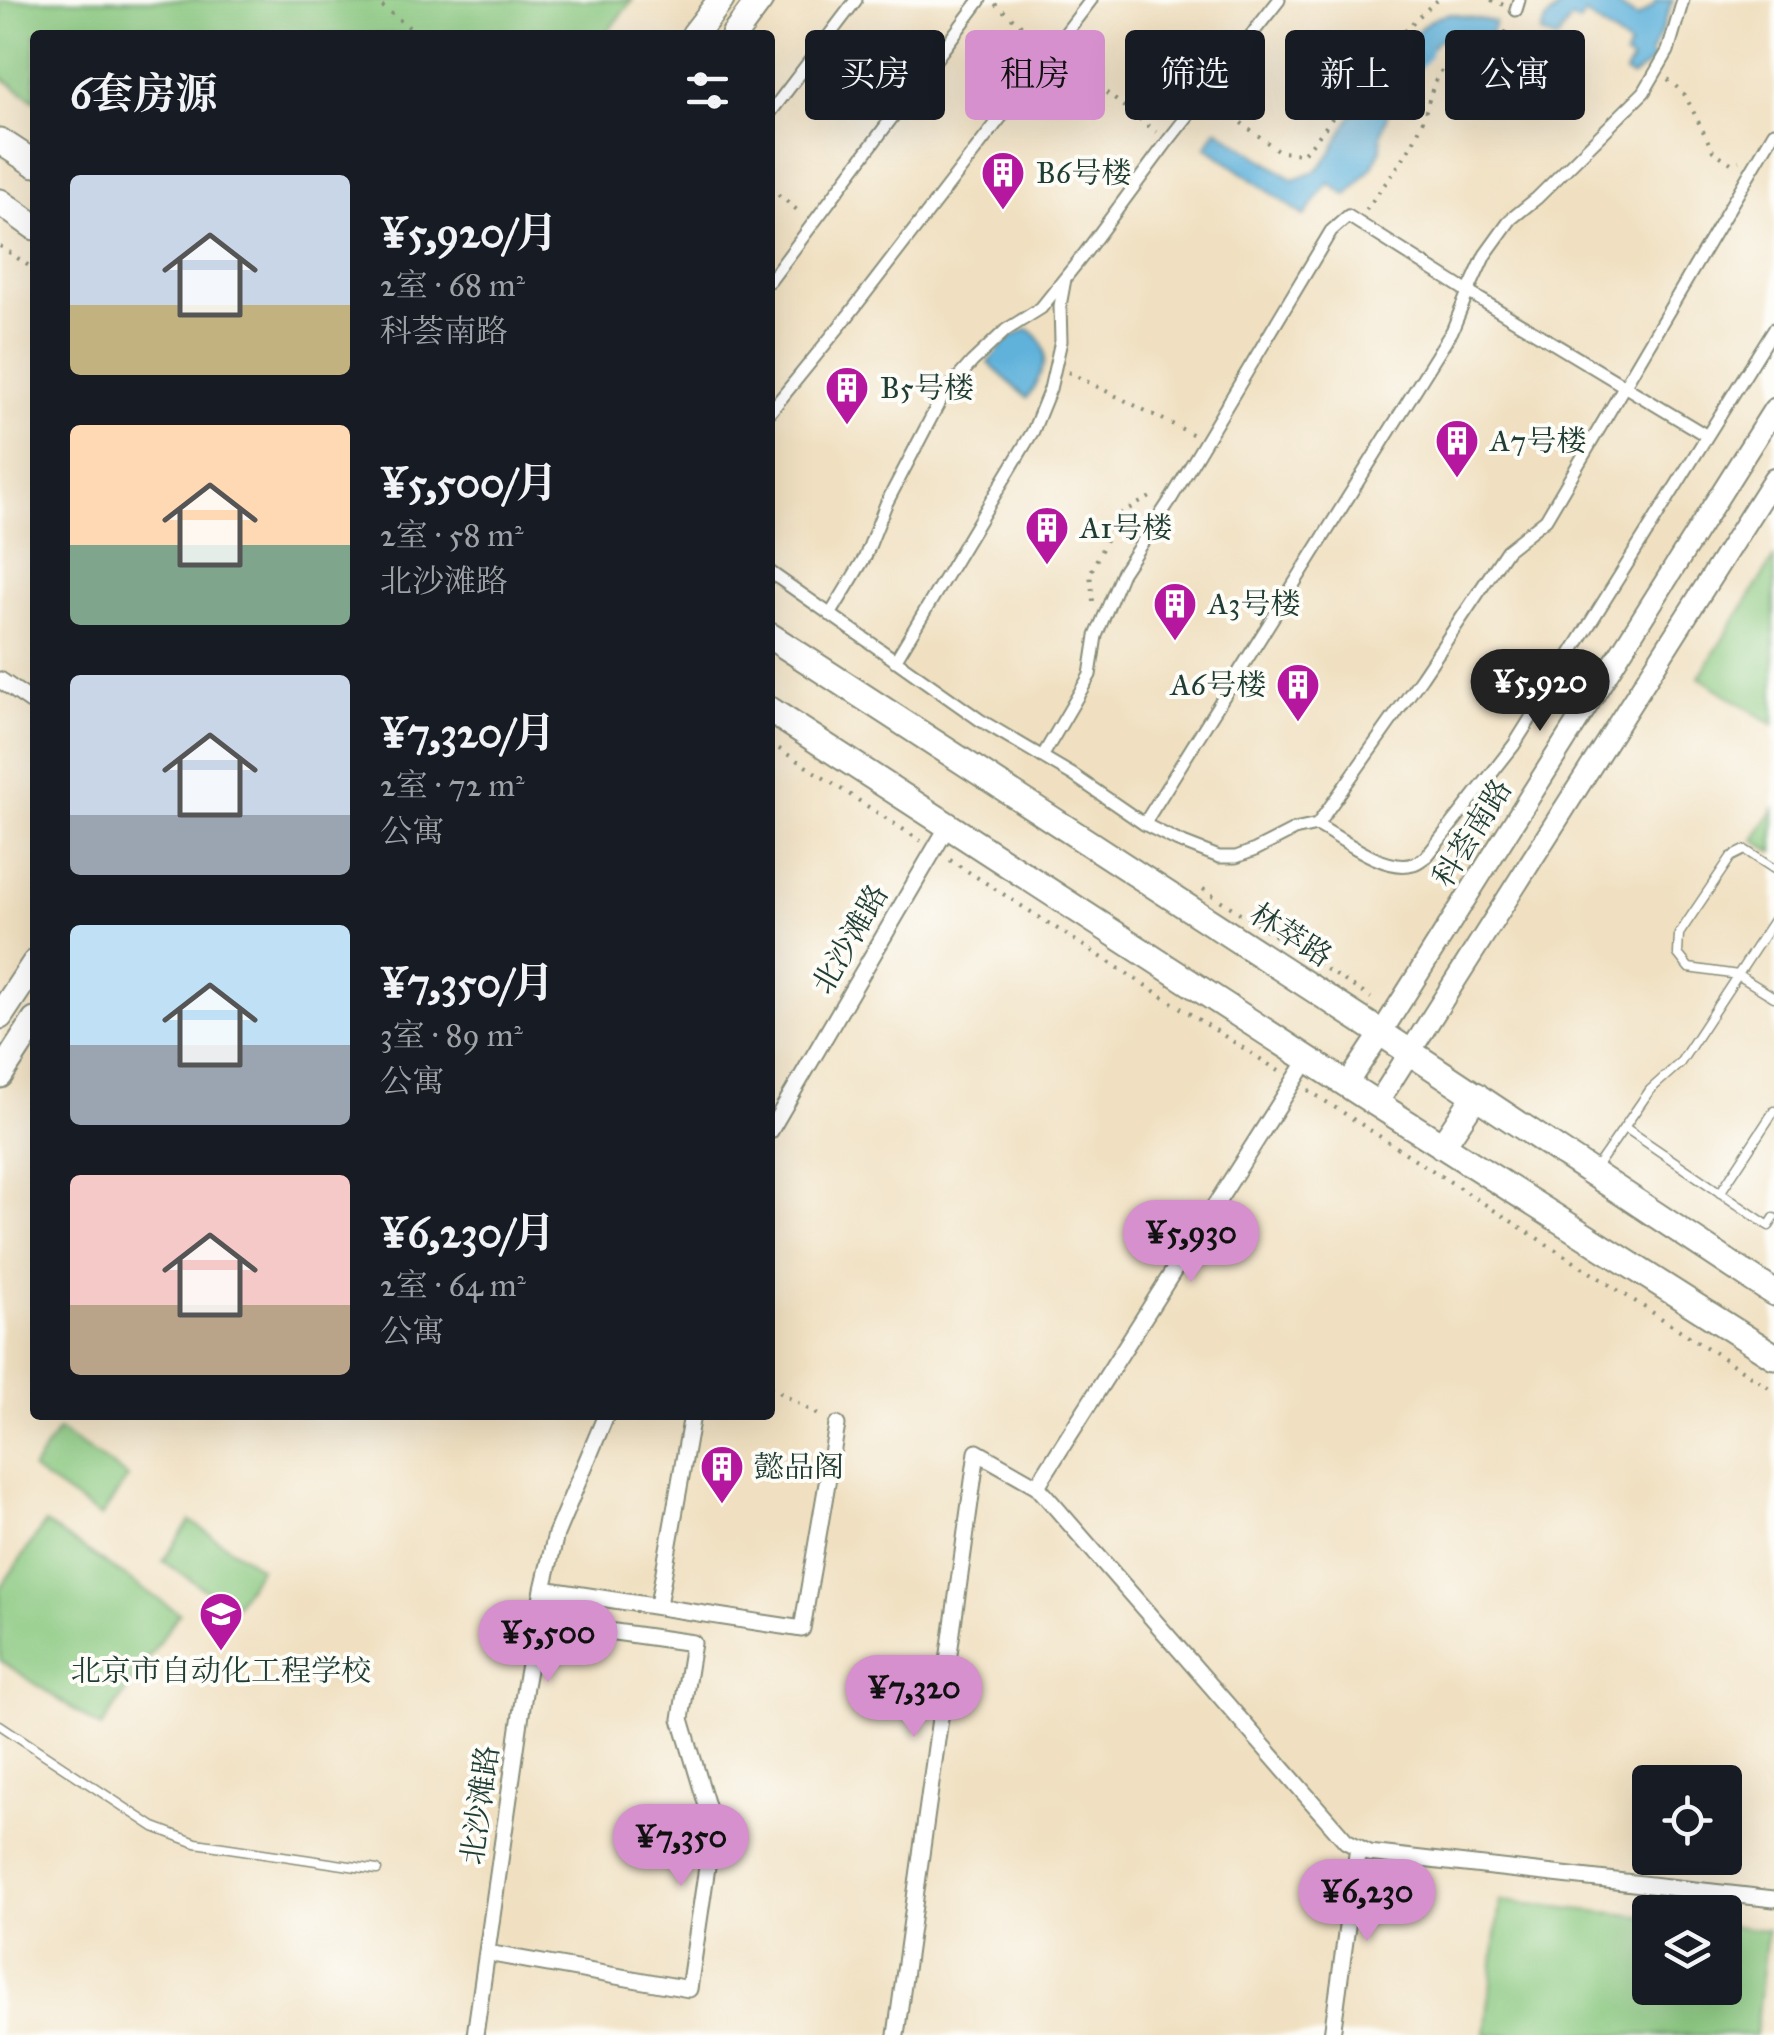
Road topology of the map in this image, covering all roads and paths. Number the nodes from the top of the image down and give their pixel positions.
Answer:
1 (374, 0) edge
2 (721, 0) edge
3 (760, 0) edge
4 (856, 0) edge
5 (980, 0) edge
6 (990, 0) edge
7 (1091, 0) edge
8 (1279, 0) edge
9 (1438, 0) edge
10 (1683, 0) edge
11 (1518, 5) edge
12 (413, 30) edge
13 (698, 30) edge
14 (738, 30) edge
15 (1027, 30) edge
16 (1068, 30) edge
17 (1255, 30) edge
18 (1657, 70) junction
19 (1105, 92) edge
20 (775, 105) edge
21 (998, 120) edge
22 (1184, 120) edge
23 (1237, 120) edge
24 (1774, 132) edge
25 (0, 141) edge
26 (1167, 142) junction
27 (1759, 158) junction
28 (30, 161) edge
29 (775, 192) edge
30 (0, 202) edge
31 (1358, 222) junction
32 (30, 223) edge
33 (814, 223) junction
34 (0, 246) edge
35 (30, 267) edge
36 (775, 275) edge
37 (1065, 278) junction
38 (1468, 292) junction
39 (1774, 329) edge
40 (1055, 365) junction
41 (775, 406) edge
42 (1774, 409) edge
43 (1707, 436) junction
44 (1206, 440) junction
45 (1774, 478) edge
46 (1180, 483) junction
47 (775, 576) edge
48 (830, 615) junction
49 (1096, 636) junction
50 (775, 639) edge
51 (894, 662) junction
52 (0, 680) edge
53 (30, 701) edge
54 (775, 713) edge
55 (775, 746) edge
56 (1042, 757) junction
57 (1144, 824) junction
58 (1317, 824) junction
59 (948, 826) junction
60 (934, 850) junction
61 (1774, 868) edge
62 (1774, 920) edge
63 (30, 971) edge
64 (1738, 975) junction
65 (1774, 997) edge
66 (0, 1016) edge
67 (30, 1029) edge
68 (1382, 1032) junction
69 (1411, 1052) junction
70 (1301, 1070) junction
71 (0, 1075) edge
72 (1346, 1084) junction
73 (1476, 1095) junction
74 (1376, 1104) junction
75 (1774, 1111) edge
76 (775, 1122) edge
77 (1624, 1127) junction
78 (1442, 1146) junction
79 (1592, 1172) junction
80 (1720, 1192) junction
81 (1774, 1218) edge
82 (1774, 1292) edge
83 (1774, 1356) edge
84 (775, 1390) edge
85 (1774, 1391) edge
86 (604, 1420) edge
87 (691, 1420) edge
88 (837, 1425) joint
89 (1037, 1486) junction
90 (544, 1588) junction
91 (658, 1606) junction
92 (537, 1621) junction
93 (0, 1726) edge
94 (1358, 1847) junction
95 (377, 1870) dead end
96 (1774, 1899) edge
97 (487, 1953) junction
98 (475, 2035) edge
99 (896, 2035) edge
100 (1332, 2035) edge

1 - 12 path
2 - 13 main road
3 - 14 main road
4 - 20 street
5 - 33 street
6 - 15 path
7 - 16 street
8 - 17 street
9 - 23 path
10 - 18 street
11 - 31 path
18 - 27 path
18 - 38 street
19 - 26 path
21 - 41 street
22 - 26 street
24 - 27 street
25 - 28 main road
26 - 37 street
27 - 58 street
29 - 33 path
30 - 32 main road
31 - 38 street
31 - 44 street
33 - 36 street
34 - 35 path
37 - 40 street
37 - 48 street
38 - 43 street
38 - 57 street
39 - 43 street
40 - 44 path
40 - 51 street
42 - 68 street, 科荟南路
43 - 58 street
44 - 46 street
45 - 69 street
46 - 49 street
46 - 49 path
47 - 48 street
48 - 51 street
49 - 56 street
50 - 68 main road, 林萃路
51 - 56 street
52 - 53 street
54 - 59 main road
55 - 60 path
56 - 57 street
57 - 58 street
59 - 60 street, 北沙滩路
59 - 70 main road
60 - 70 path
60 - 76 street, 北沙滩路
61 - 64 lane
62 - 64 lane
63 - 66 main road
64 - 65 lane
64 - 77 lane
67 - 71 main road
68 - 69 main road, 林萃路
68 - 72 street, 科荟南路
69 - 73 main road, 林萃路
69 - 74 street
70 - 72 main road
70 - 85 path
70 - 89 street
72 - 74 main road
73 - 78 main road
73 - 79 main road, 林萃路
74 - 78 main road
75 - 80 lane
77 - 79 lane
77 - 80 lane
78 - 83 main road
79 - 82 main road, 林萃路
80 - 81 lane
84 - 88 path
86 - 90 street, 北沙滩路
87 - 91 street
88 - 91 street
89 - 94 street
89 - 99 street
90 - 91 street
90 - 92 street, 北沙滩路
92 - 97 street, 北沙滩路
92 - 97 street
93 - 95 lane
94 - 96 street
94 - 100 street
97 - 98 street, 北沙滩路

